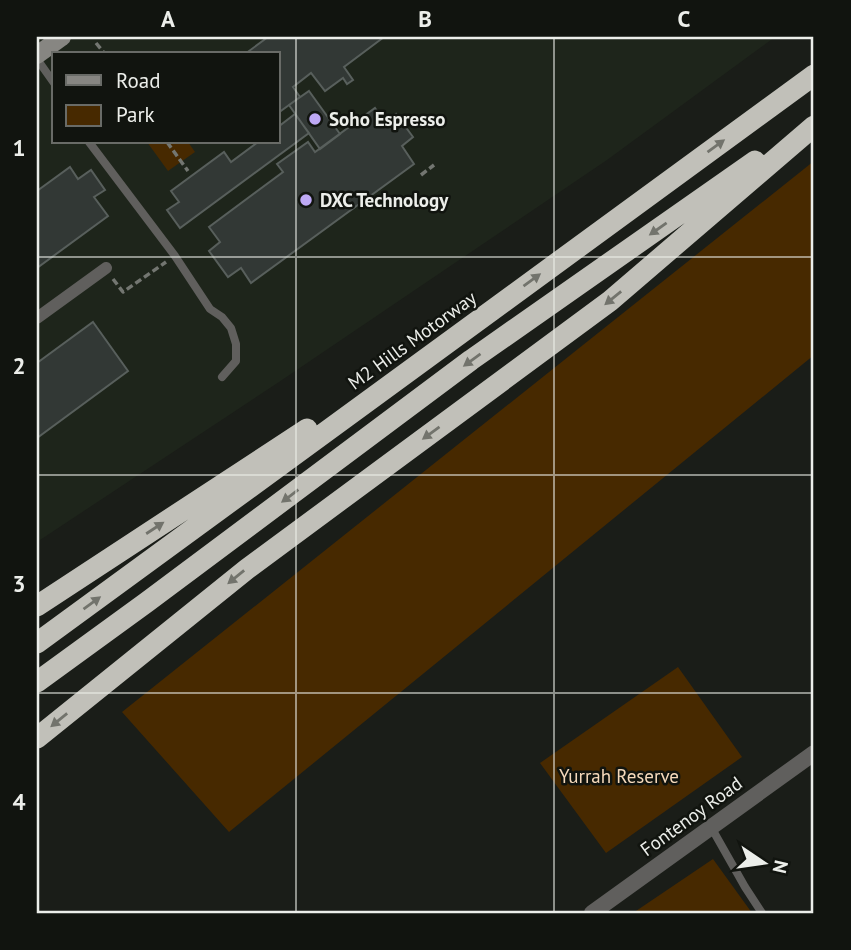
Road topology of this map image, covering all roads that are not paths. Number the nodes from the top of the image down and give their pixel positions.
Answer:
1 (62, 37) edge
2 (37, 57) edge
3 (814, 75) edge
4 (52, 80) edge
5 (814, 119) edge
6 (814, 126) edge
7 (91, 144) edge
8 (106, 268) road end
9 (498, 305) junction
10 (37, 318) edge
11 (222, 377) dead end
12 (37, 606) edge
13 (37, 643) edge
14 (37, 682) edge
15 (37, 738) edge
16 (814, 754) edge
17 (711, 827) junction
18 (592, 913) edge
19 (762, 913) edge

1 - 2 main road
2 - 4 lane
9 -> 3 highway, M2 Hills Motorway
5 -> 14 highway
6 -> 15 highway
7 - 11 lane
8 - 10 street
12 -> 9 highway
13 -> 9 highway, M2 Hills Motorway
16 - 17 street, Fontenoy Road
17 - 18 street, Fontenoy Road
17 - 19 lane

